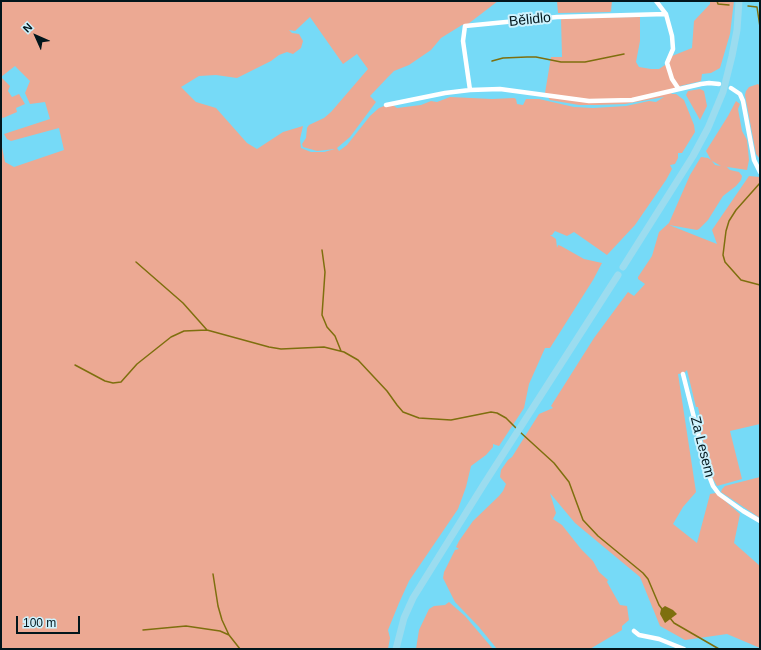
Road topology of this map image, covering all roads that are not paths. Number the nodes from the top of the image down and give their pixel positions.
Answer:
1 (656, 1) edge
2 (739, 1) edge
3 (666, 14) junction
4 (719, 84) dead end
5 (678, 88) junction
6 (731, 88) dead end
7 (470, 90) junction
8 (386, 105) dead end
9 (760, 172) edge
10 (623, 267) dead end
11 (618, 275) dead end
12 (683, 374) dead end
13 (760, 521) edge
14 (634, 631) dead end
15 (396, 649) edge
16 (684, 649) edge

1 - 3 street
2 - 10 main road
3 - 5 street
3 - 7 street, Bělidlo
4 - 5 street
5 - 7 street
6 - 9 street
7 - 8 street
11 - 15 main road
12 - 13 street, Za Lesem
14 - 16 street

